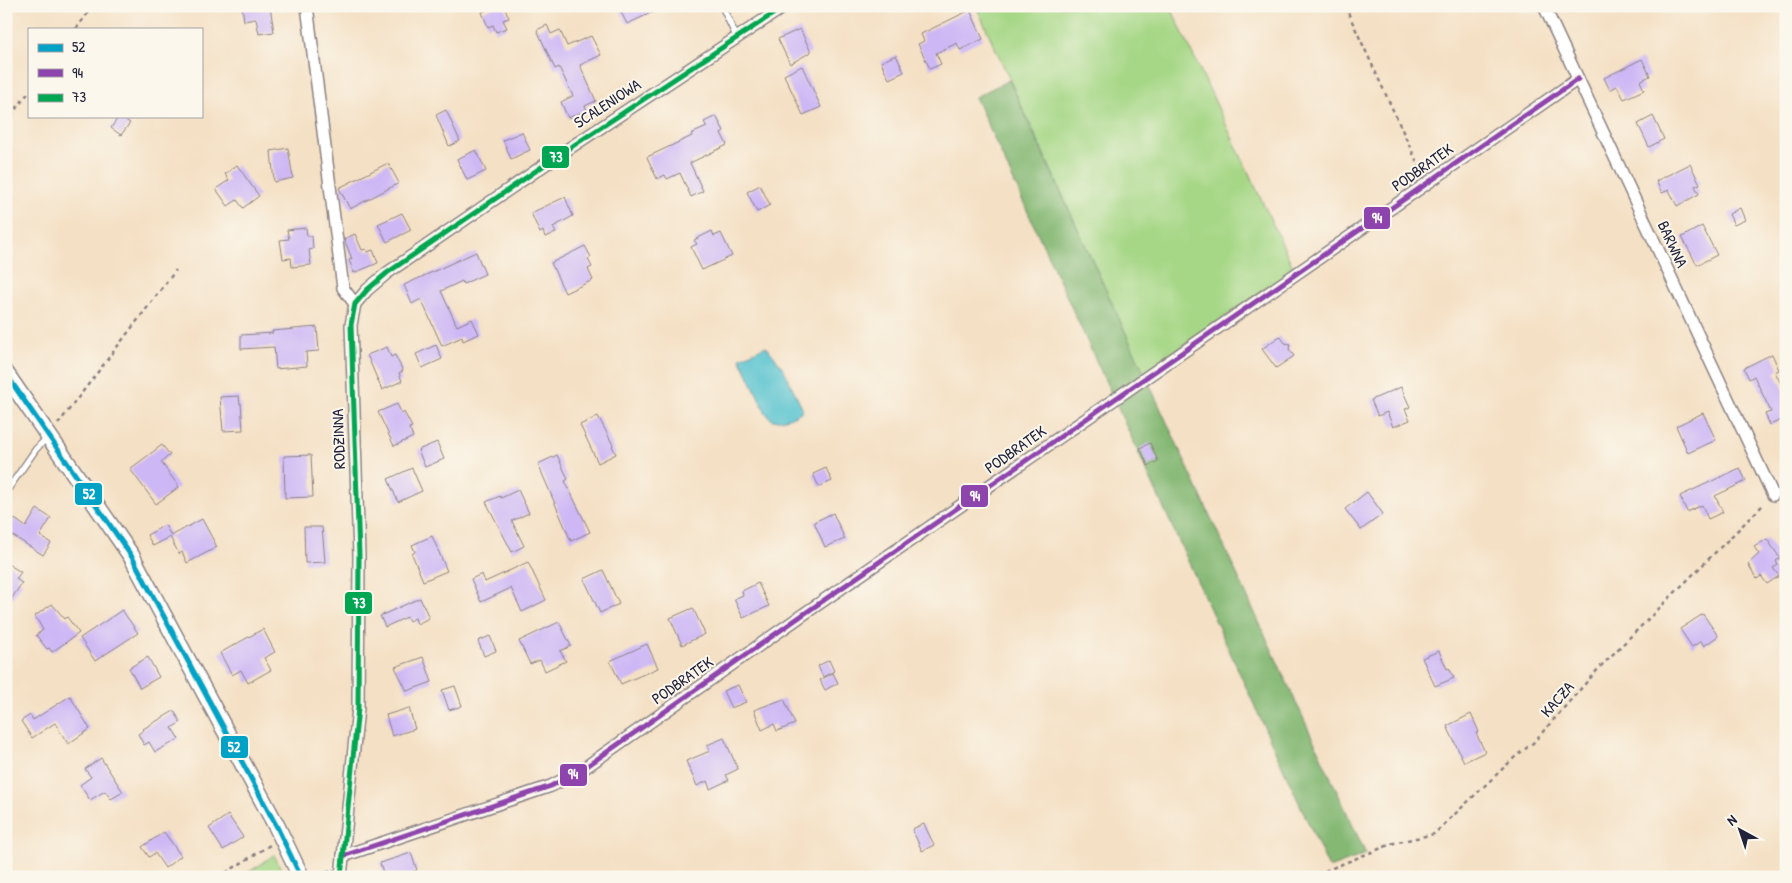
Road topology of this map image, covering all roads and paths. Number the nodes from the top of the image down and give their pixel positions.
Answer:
1 (93, 6) edge
2 (307, 6) edge
3 (722, 6) edge
4 (785, 6) edge
5 (1345, 6) edge
6 (1544, 6) edge
7 (77, 28) edge
8 (737, 38) junction
9 (1578, 79) junction
10 (28, 93) edge
11 (6, 122) edge
12 (1427, 184) junction
13 (176, 270) dead end
14 (355, 304) junction
15 (6, 374) edge
16 (50, 435) junction
17 (6, 492) edge
18 (1772, 495) joint
19 (282, 838) junction
20 (343, 856) junction
21 (341, 874) edge
22 (219, 877) edge
23 (301, 877) edge
24 (319, 877) edge
25 (1310, 877) edge

1 - 7 path
2 - 14 street
3 - 8 lane
4 - 8 street, SCALENIOWA
5 - 12 path
6 - 9 street, BARWNA
8 - 14 street, SCALENIOWA
9 - 12 street, PODBRATEK
9 - 18 street, BARWNA
10 - 11 path
12 - 20 street, PODBRATEK
13 - 16 path
14 - 20 street, RODZINNA
15 - 16 street
16 - 17 lane
16 - 19 street
18 - 25 path, KACZA
19 - 22 path
19 - 23 street
20 - 21 street, RODZINNA
21 - 24 lane

